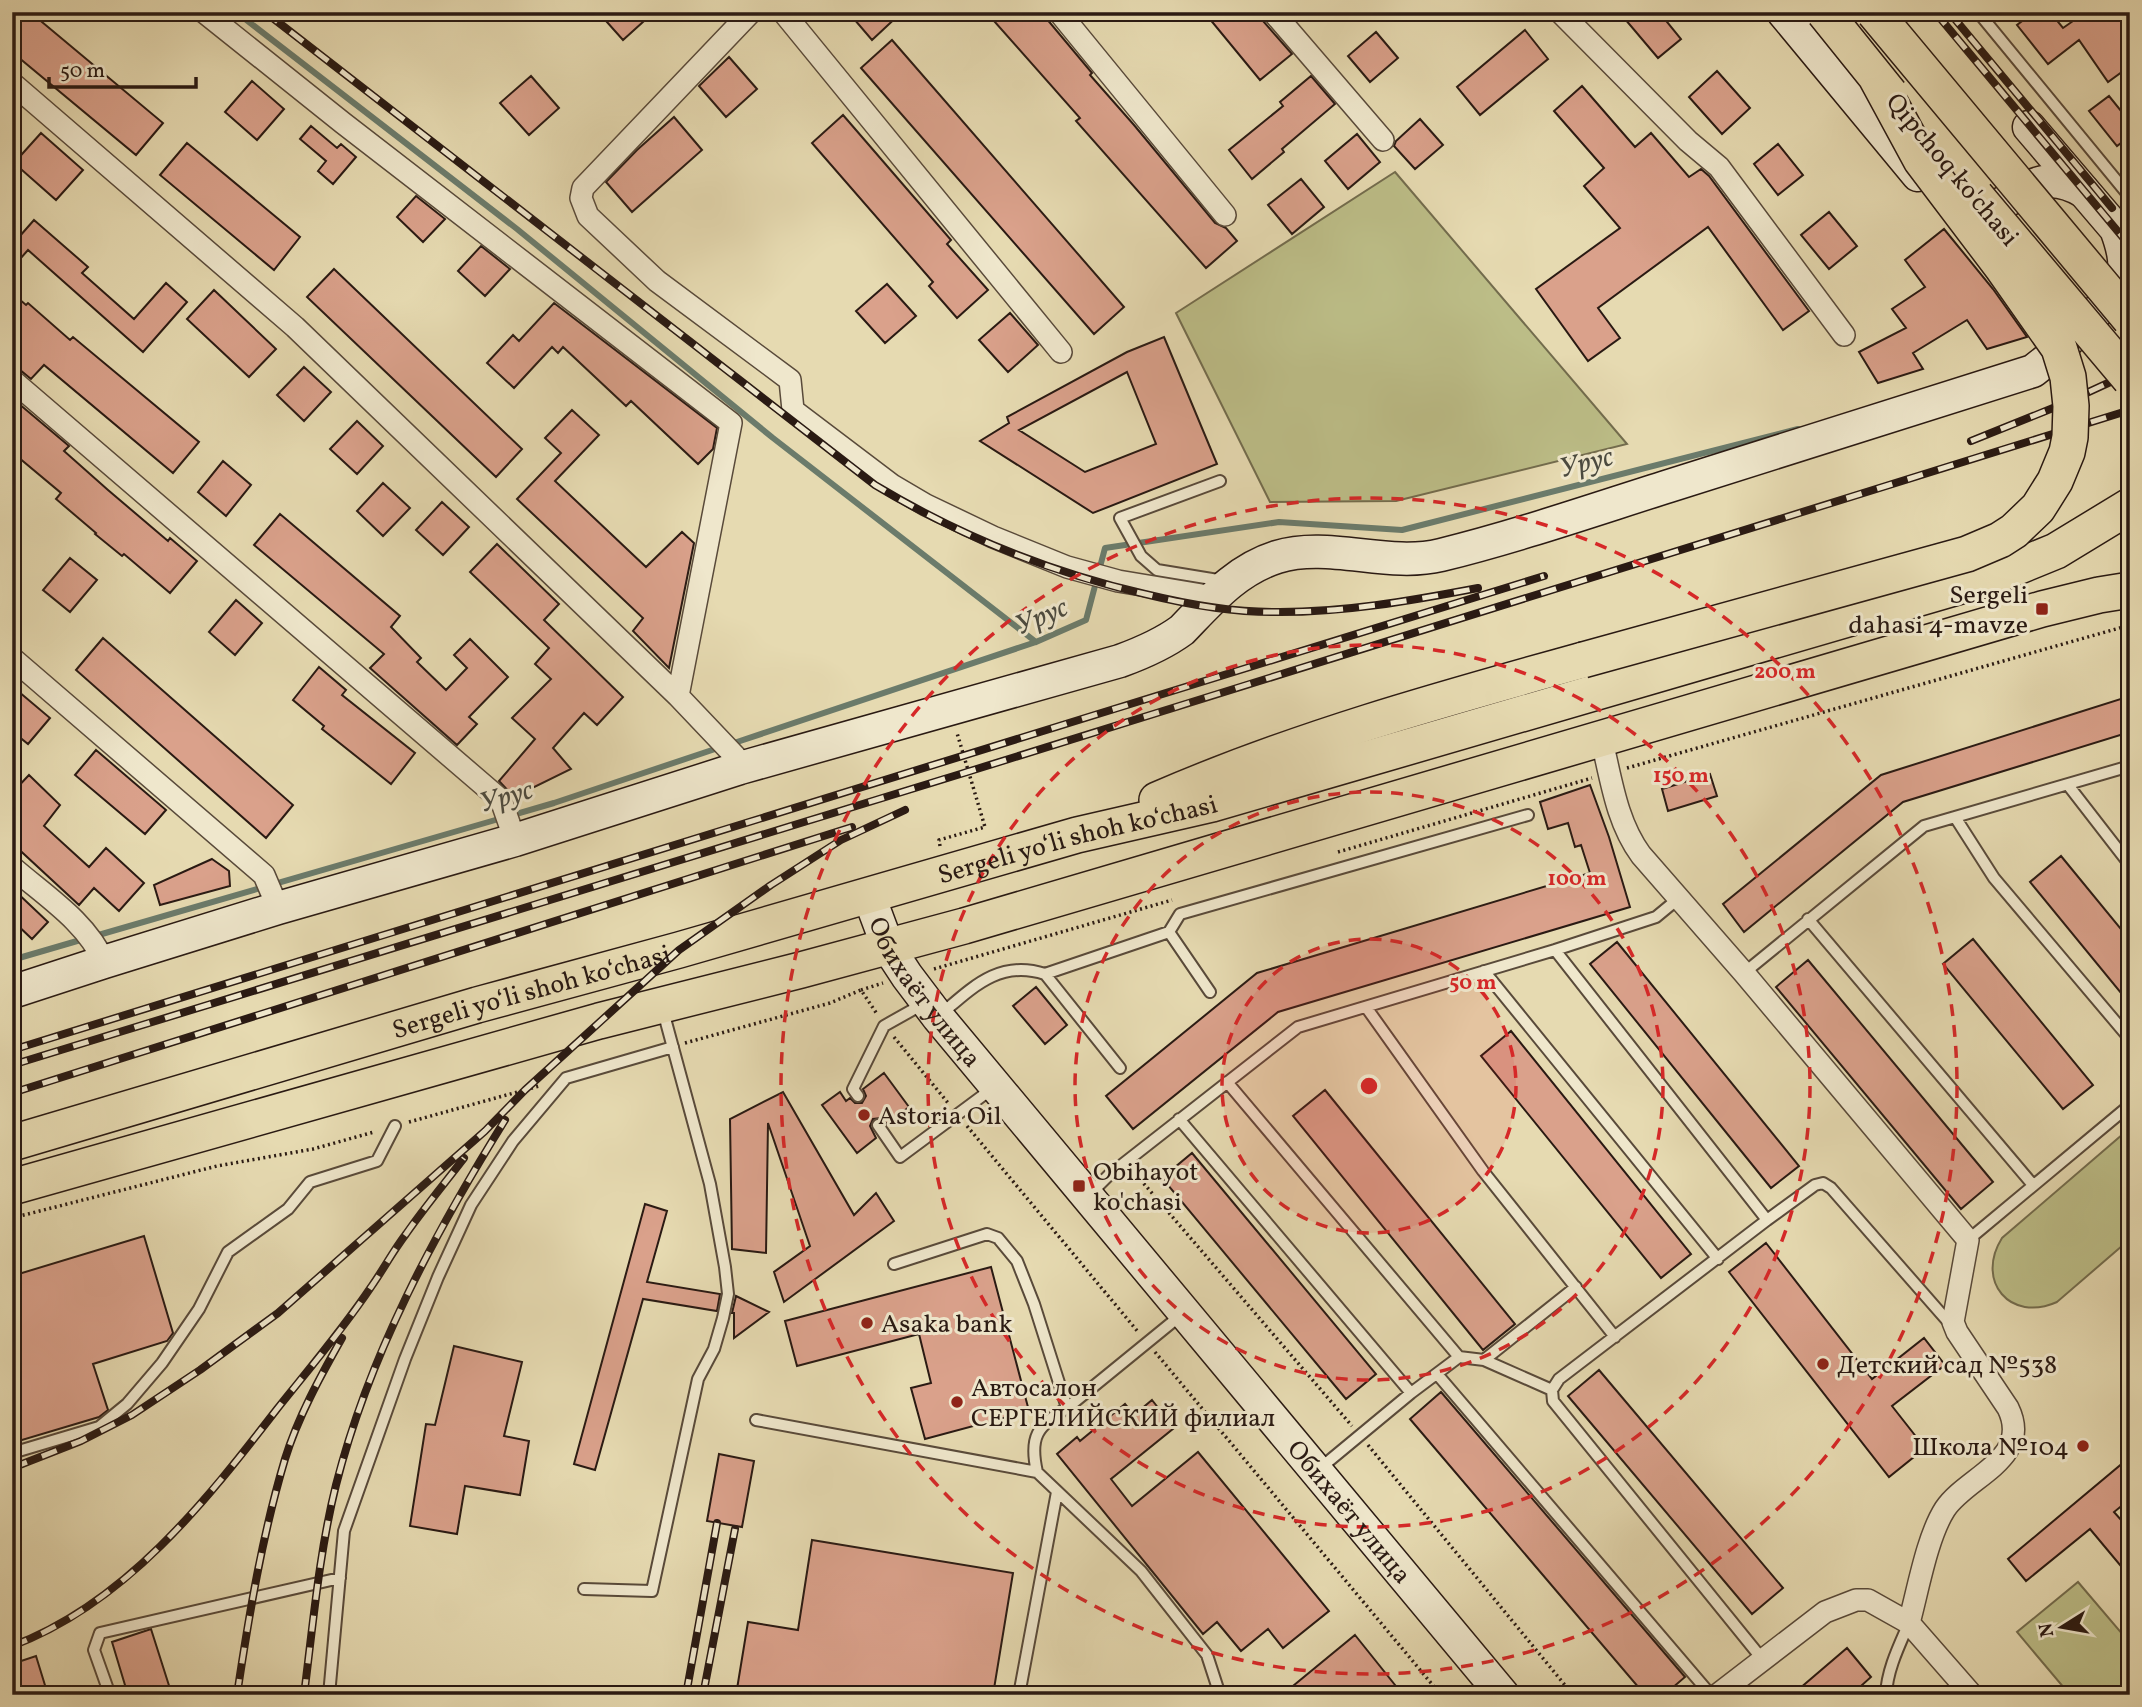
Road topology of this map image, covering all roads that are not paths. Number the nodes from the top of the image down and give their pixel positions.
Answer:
1 (204, 12) edge
2 (751, 12) edge
3 (783, 12) edge
4 (1059, 12) edge
5 (1273, 12) edge
6 (1560, 12) edge
7 (1783, 12) edge
8 (1824, 12) edge
9 (1874, 12) edge
10 (1978, 12) edge
11 (1876, 77) junction
12 (12, 83) edge
13 (1383, 140) dead end
14 (2083, 191) junction
15 (2130, 197) edge
16 (1999, 207) junction
17 (1225, 215) dead end
18 (2130, 319) edge
19 (1844, 335) dead end
20 (1061, 352) dead end
21 (2130, 379) edge
22 (12, 380) edge
23 (1220, 481) dead end
24 (2130, 506) edge
25 (1222, 590) junction
26 (2130, 590) edge
27 (12, 658) edge
28 (678, 696) junction
29 (1601, 737) junction
30 (731, 753) junction
31 (2130, 766) edge
32 (2068, 785) junction
33 (1528, 815) dead end
34 (1955, 817) junction
35 (1077, 835) junction
36 (515, 840) junction
37 (2130, 865) edge
38 (12, 867) edge
39 (869, 895) junction
40 (1679, 898) junction
41 (278, 908) junction
42 (1808, 919) junction
43 (1168, 932) junction
44 (95, 946) junction
45 (888, 947) junction
46 (1555, 950) junction
47 (1484, 971) junction
48 (1744, 973) junction
49 (1045, 974) junction
50 (12, 992) edge
51 (1210, 992) dead end
52 (662, 1005) junction
53 (1366, 1007) junction
54 (932, 1010) junction
55 (2130, 1039) edge
56 (673, 1047) junction
57 (1120, 1068) dead end
58 (1227, 1082) junction
59 (995, 1087) junction
60 (858, 1096) dead end
61 (2130, 1105) edge
62 (1180, 1119) junction
63 (878, 1125) dead end
64 (395, 1126) road end
65 (12, 1143) edge
66 (2033, 1185) junction
67 (12, 1187) edge
68 (1088, 1196) junction
69 (1767, 1220) junction
70 (1968, 1240) junction
71 (1718, 1259) junction
72 (894, 1264) dead end
73 (1576, 1287) junction
74 (1184, 1312) junction
75 (1957, 1332) junction
76 (1615, 1337) junction
77 (1459, 1357) junction
78 (1484, 1360) junction
79 (1437, 1374) junction
80 (1552, 1390) junction
81 (1410, 1393) junction
82 (1067, 1408) junction
83 (756, 1420) dead end
84 (12, 1453) edge
85 (1317, 1471) junction
86 (1037, 1472) junction
87 (1057, 1492) junction
88 (340, 1578) junction
89 (584, 1589) dead end
90 (1909, 1623) junction
91 (1763, 1660) junction
92 (110, 1695) edge
93 (329, 1695) edge
94 (1019, 1695) edge
95 (1220, 1695) edge
96 (1503, 1695) edge
97 (1712, 1695) edge
98 (1717, 1695) edge
99 (1886, 1695) edge
100 (1972, 1695) edge

1 - 28 street
2 - 25 street
3 - 20 street
4 - 17 street
5 - 13 street
6 - 19 street
7 - 16 street
8 - 11 main road, Qipchoq ko'chasi, bridge
9 - 18 main road, Qipchoq ko'chasi, bridge
10 - 15 lane
11 - 21 main road, Qipchoq ko'chasi, bridge
11 - 35 main road, bridge
12 - 28 street
14 - 16 street
14 - 16 street
14 - 25 street
22 - 36 street
23 - 25 lane
24 - 35 main road, Sergeli yo‘li shoh ko‘chasi
25 - 30 street
26 - 29 main road, Sergeli yo‘li shoh ko‘chasi
27 - 41 street
28 - 30 street
29 - 40 street
29 - 45 main road, Sergeli yo‘li shoh ko‘chasi
30 - 36 street
31 - 32 lane
32 - 34 lane
32 - 37 lane
33 - 43 lane
34 - 42 lane
34 - 55 lane
35 - 39 main road, Sergeli yo‘li shoh ko‘chasi
36 - 41 street
38 - 44 street
39 - 45 street, Обихаёт улица
39 - 65 main road, Sergeli yo‘li shoh ko‘chasi
40 - 46 lane
40 - 48 street
41 - 44 street
42 - 48 lane
42 - 66 lane
43 - 49 lane
43 - 51 lane
44 - 50 street
45 - 52 main road, Sergeli yo‘li shoh ko‘chasi
45 - 54 street, Обихаёт улица
46 - 47 lane
46 - 69 lane
47 - 53 lane
47 - 71 lane
48 - 70 street
49 - 54 lane
49 - 57 lane
52 - 56 lane
52 - 67 main road, Sergeli yo‘li shoh ko‘chasi
53 - 58 lane
53 - 73 lane
54 - 59 street, Обихаёт улица
54 - 60 lane
56 - 88 lane
56 - 89 lane
58 - 62 lane
58 - 77 lane
59 - 63 lane
59 - 68 street, Обихаёт улица
61 - 66 lane
62 - 68 lane
62 - 81 lane
64 - 84 lane
66 - 70 lane
68 - 74 street, Обихаёт улица
69 - 71 lane
69 - 75 lane
70 - 75 street
71 - 76 lane
72 - 82 lane
73 - 76 lane
73 - 78 lane
74 - 82 lane
74 - 85 street, Обихаёт улица
75 - 90 street
76 - 80 lane
77 - 78 lane
77 - 79 lane
78 - 80 lane
79 - 81 lane
79 - 97 lane
80 - 91 lane
81 - 85 lane
82 - 86 lane
83 - 86 lane
85 - 96 street, Обихаёт улица
86 - 87 lane
87 - 94 lane
87 - 95 lane
88 - 92 lane
88 - 93 lane
90 - 91 street
90 - 99 lane
90 - 100 street
91 - 98 street

